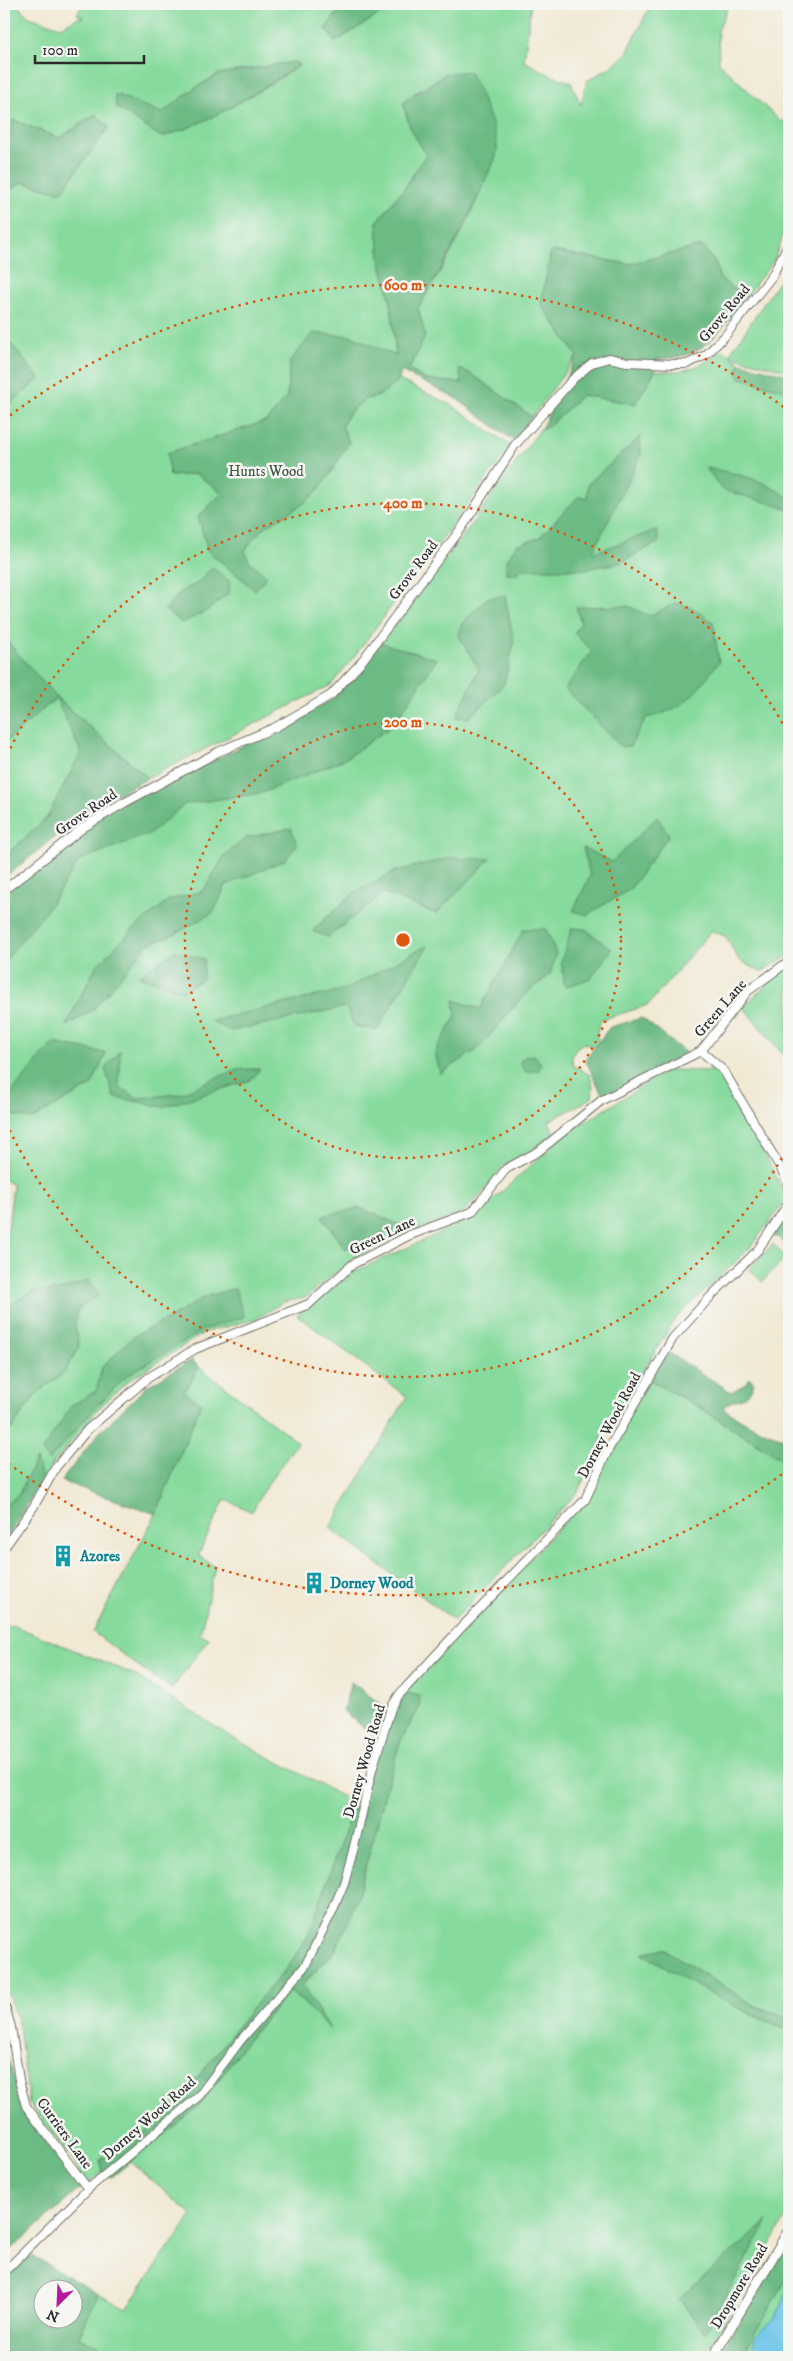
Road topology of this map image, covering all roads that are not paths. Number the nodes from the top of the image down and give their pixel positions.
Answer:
1 (789, 243) edge
2 (4, 890) edge
3 (789, 961) edge
4 (701, 1051) junction
5 (789, 1187) edge
6 (789, 1203) edge
7 (4, 1548) edge
8 (4, 2004) edge
9 (88, 2189) junction
10 (789, 2230) edge
11 (4, 2272) edge
12 (713, 2357) edge

1 - 2 street, Grove Road
3 - 4 street, Green Lane
4 - 5 street
4 - 7 street, Green Lane
6 - 9 street, Dorney Wood Road
8 - 9 street, Curriers Lane
9 - 11 street, Dorney Wood Road
10 - 12 street, Dropmore Road

